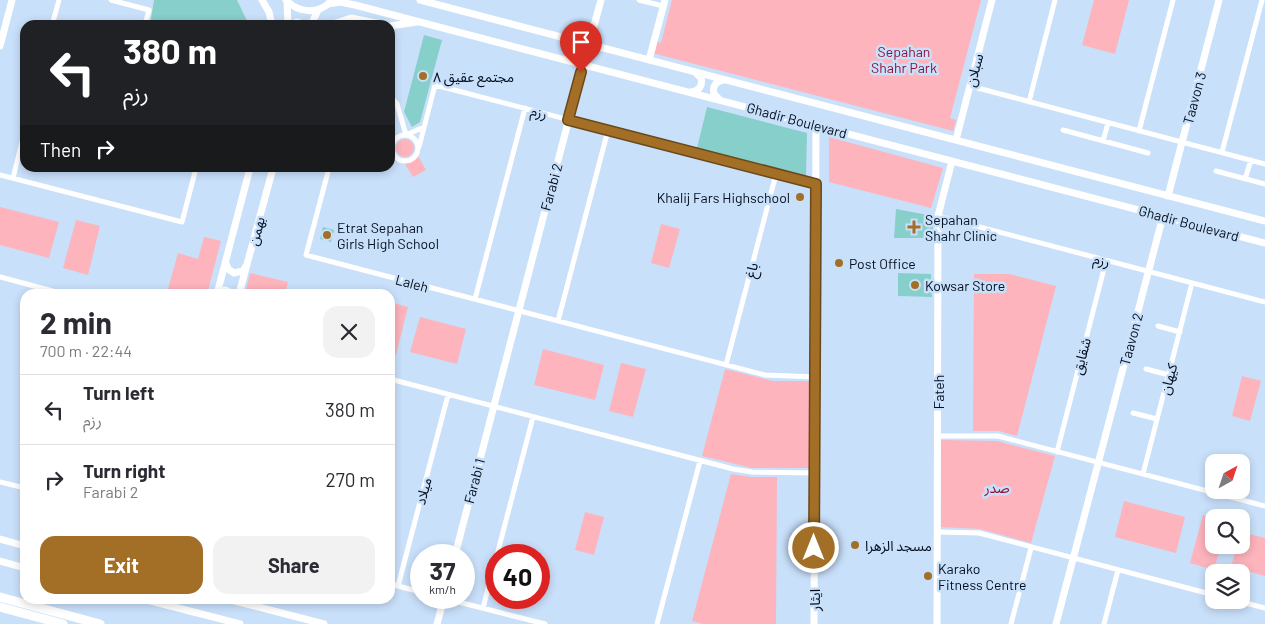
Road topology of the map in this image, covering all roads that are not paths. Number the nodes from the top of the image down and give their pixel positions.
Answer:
1 (12, 0) edge
2 (59, 0) edge
3 (111, 0) edge
4 (262, 0) edge
5 (349, 0) edge
6 (423, 0) edge
7 (601, 0) edge
8 (639, 0) edge
9 (992, 0) edge
10 (1056, 0) edge
11 (1173, 0) edge
12 (1220, 0) edge
13 (1262, 0) edge
14 (286, 1) edge
15 (330, 2) edge
16 (664, 3) edge
17 (355, 5) junction
18 (318, 10) junction
19 (53, 20) edge
20 (146, 20) edge
21 (271, 20) edge
22 (288, 20) edge
23 (313, 20) edge
24 (345, 20) edge
25 (361, 20) edge
26 (420, 22) junction
27 (395, 25) edge
28 (589, 44) junction
29 (0, 46) edge
30 (649, 60) junction
31 (583, 64) junction
32 (694, 72) junction
33 (726, 80) junction
34 (970, 86) junction
35 (688, 92) junction
36 (721, 100) junction
37 (395, 102) edge
38 (1029, 102) junction
39 (525, 108) junction
40 (568, 120) junction
41 (1108, 123) junction
42 (816, 125) junction
43 (424, 127) junction
44 (608, 130) junction
45 (1063, 130) dead end
46 (1139, 131) junction
47 (406, 136) junction
48 (395, 140) edge
49 (956, 140) junction
50 (1103, 141) junction
51 (1182, 142) junction
52 (20, 148) edge
53 (419, 148) junction
54 (1222, 152) junction
55 (1148, 153) dead end
56 (395, 157) edge
57 (397, 160) joint
58 (1251, 160) junction
59 (952, 161) junction
60 (1265, 164) edge
61 (1216, 171) dead end
62 (195, 172) edge
63 (249, 172) edge
64 (272, 172) edge
65 (328, 172) edge
66 (776, 174) junction
67 (0, 175) edge
68 (12, 178) junction
69 (1245, 179) junction
70 (816, 184) junction
71 (1265, 184) edge
72 (1168, 196) junction
73 (938, 216) junction
74 (1163, 216) junction
75 (1265, 221) edge
76 (1265, 242) edge
77 (226, 260) junction
78 (1106, 261) junction
79 (247, 264) junction
80 (1148, 271) junction
81 (0, 277) edge
82 (1192, 283) junction
83 (45, 289) edge
84 (219, 289) edge
85 (241, 289) edge
86 (475, 299) junction
87 (1265, 302) edge
88 (518, 310) junction
89 (558, 321) junction
90 (1158, 326) dead end
91 (1180, 332) junction
92 (726, 365) junction
93 (1146, 369) dead end
94 (1169, 375) junction
95 (815, 377) junction
96 (395, 380) edge
97 (448, 395) junction
98 (493, 406) junction
99 (1134, 413) dead end
100 (533, 417) junction
101 (1157, 419) junction
102 (938, 436) junction
103 (1057, 452) junction
104 (700, 461) junction
105 (1098, 462) junction
106 (815, 473) junction
107 (1143, 474) junction
108 (0, 482) edge
109 (20, 487) edge
110 (1265, 506) edge
111 (937, 532) junction
112 (0, 539) edge
113 (458, 544) edge
114 (500, 544) edge
115 (20, 545) edge
116 (1031, 548) junction
117 (1073, 558) junction
118 (0, 561) edge
119 (20, 567) edge
120 (1118, 570) junction
121 (395, 585) edge
122 (398, 586) junction
123 (410, 589) edge
124 (1205, 593) edge
125 (0, 597) edge
126 (485, 601) edge
127 (20, 602) edge
128 (26, 604) edge
129 (165, 604) edge
130 (172, 604) edge
131 (246, 604) edge
132 (1250, 604) edge
133 (475, 606) edge
134 (175, 607) junction
135 (0, 608) edge
136 (483, 608) junction
137 (1265, 608) edge
138 (440, 609) edge
139 (62, 624) edge
140 (100, 624) edge
141 (240, 624) edge
142 (324, 624) edge
143 (437, 624) edge
144 (545, 624) edge
145 (657, 624) edge
146 (814, 624) edge
147 (937, 624) edge
148 (1011, 624) edge
149 (1056, 624) edge
150 (1104, 624) edge

1 - 29 main road
2 - 19 street
3 - 20 street
4 - 21 main road
5 - 17 main road
6 - 28 main road, Ghadir Boulevard
7 - 28 main road
8 - 16 street
9 - 34 main road, سبلان
10 - 38 street
11 - 46 street
12 - 51 main road, Taavon 3
13 - 54 street
14 - 18 main road
14 - 22 main road
15 - 17 main road, Ghadir Boulevard
15 - 18 main road
16 - 30 main road
17 - 26 main road, Ghadir Boulevard
18 - 23 main road
24 - 25 main road
26 - 27 main road
26 - 31 main road, Ghadir Boulevard
28 - 30 main road, Ghadir Boulevard
30 - 32 main road, Ghadir Boulevard
31 - 35 main road, Ghadir Boulevard
31 - 40 main road, Farabi 2
32 - 33 main road, Ghadir Boulevard
32 - 35 main road
33 - 36 main road
33 - 49 main road, Ghadir Boulevard
34 - 38 street
34 - 49 main road, سبلان
35 - 36 main road, Ghadir Boulevard
36 - 42 main road, Ghadir Boulevard
37 - 47 street
38 - 41 street
39 - 40 street, رزم
39 - 43 street, رزم
39 - 86 street
40 - 44 street, رزم
40 - 88 main road, Farabi 2
41 - 46 street
41 - 50 street
42 - 59 main road, Ghadir Boulevard
42 - 70 main road, ایثار
43 - 47 street
43 - 53 street
44 - 66 street, رزم
44 - 89 street
45 - 50 street
46 - 51 street
47 - 48 street
47 - 53 street
49 - 72 main road, Ghadir Boulevard
50 - 55 street
51 - 54 street
51 - 72 main road, Taavon 3
52 - 68 street
53 - 57 street
54 - 58 street
56 - 57 street
58 - 60 street
58 - 69 street
59 - 73 main road, Fateh
59 - 74 main road, Ghadir Boulevard
61 - 69 street
62 - 68 street
63 - 77 main road, بهمن
64 - 79 main road, بهمن
65 - 86 street, Laleh
66 - 70 street, رزم
66 - 92 street, باغ
67 - 68 street
69 - 71 street
70 - 95 main road, ایثار
72 - 75 main road, Ghadir Boulevard
73 - 78 street, رزم
73 - 102 main road, Fateh
74 - 76 main road, Ghadir Boulevard
74 - 80 main road, Taavon 2
77 - 79 main road
77 - 84 main road, بهمن
78 - 80 street, رزم
78 - 103 street, شقایق
79 - 85 main road, بهمن
80 - 82 street, رزم
80 - 105 main road, Taavon 2
81 - 83 street
82 - 87 street, رزم
82 - 91 street, کیهان
86 - 88 street, Laleh
88 - 89 street, Laleh
88 - 98 main road, Farabi 2
89 - 92 street, Laleh
90 - 91 street
91 - 94 street, کیهان
92 - 95 street, Laleh
93 - 94 street
94 - 101 street, کیهان
95 - 106 main road, ایثار
96 - 97 street
97 - 98 street
97 - 122 street, میلاد
98 - 100 street
98 - 113 main road, Farabi 1
99 - 101 street
100 - 104 street
100 - 114 street
101 - 107 street, کیهان
102 - 103 street
102 - 111 main road, Fateh
103 - 105 street
104 - 106 street
104 - 145 street
105 - 107 street
105 - 117 main road, Taavon 2
106 - 146 main road, ایثار
107 - 110 street
108 - 109 street
111 - 116 street
111 - 147 main road, Fateh
112 - 115 main road
116 - 117 street
116 - 148 street
117 - 120 street
117 - 149 main road, Taavon 2
118 - 119 main road
120 - 124 street
120 - 150 street
121 - 122 street
122 - 123 street
125 - 127 highway
126 - 136 street
128 - 140 highway
129 - 134 main road
130 - 134 main road
131 - 142 main road
132 - 137 street
133 - 136 street
134 - 141 main road
135 - 139 highway
136 - 144 street
138 - 143 main road

